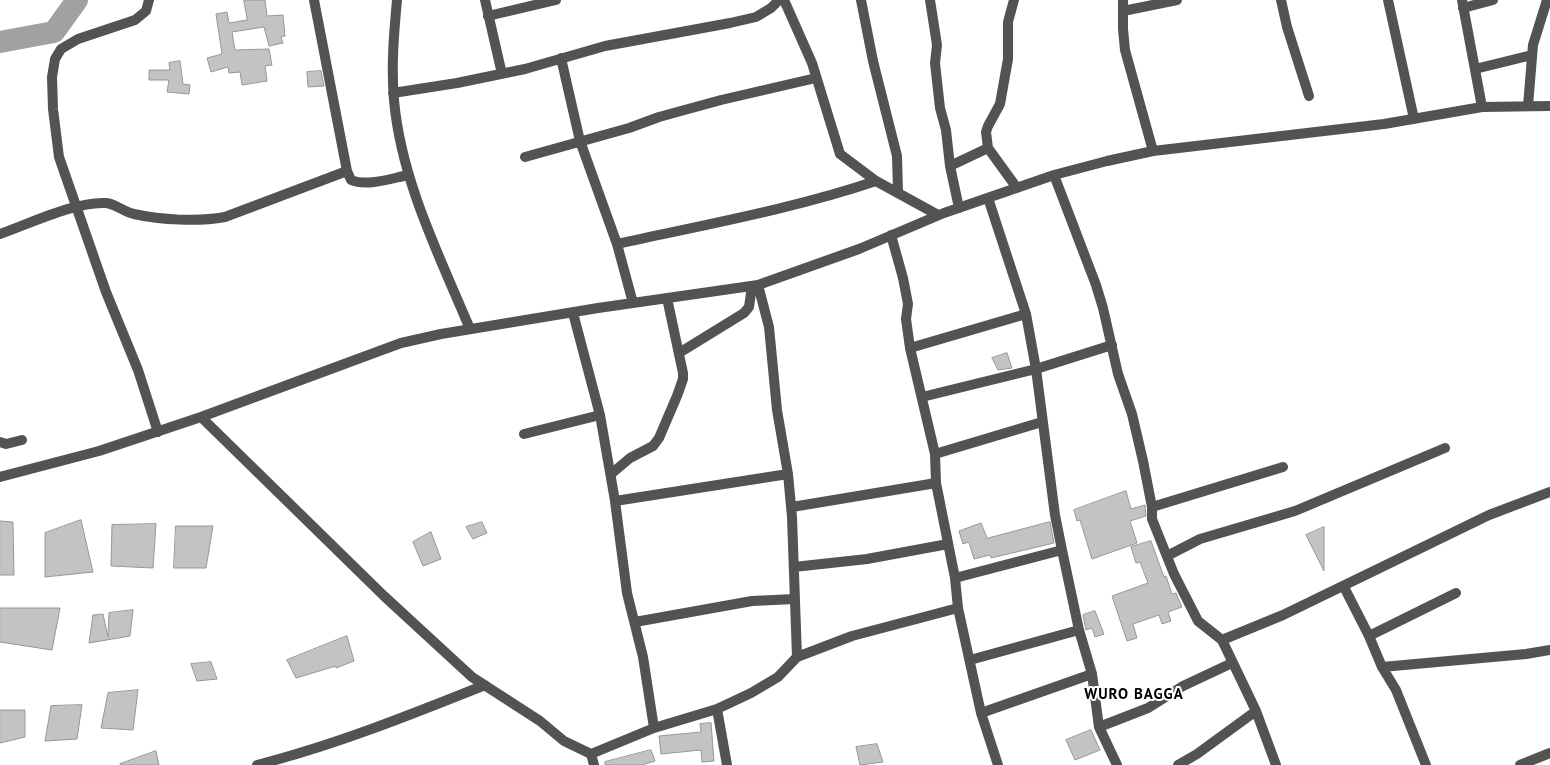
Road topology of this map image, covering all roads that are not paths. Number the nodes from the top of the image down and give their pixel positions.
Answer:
1 (149, 0) edge
2 (314, 0) edge
3 (397, 0) edge
4 (485, 0) edge
5 (556, 0) edge
6 (779, 0) edge
7 (784, 0) edge
8 (861, 0) edge
9 (930, 0) edge
10 (1014, 0) edge
11 (1123, 0) edge
12 (1176, 0) edge
13 (1281, 0) edge
14 (1388, 0) edge
15 (1493, 0) edge
16 (1547, 0) edge
17 (1463, 4) edge
18 (1122, 11) junction
19 (488, 16) junction
20 (1532, 55) junction
21 (561, 58) junction
22 (1475, 68) junction
23 (502, 74) junction
24 (816, 78) junction
25 (393, 93) junction
26 (1309, 96) dead end
27 (1528, 106) junction
28 (1550, 106) edge
29 (1482, 107) junction
30 (1414, 119) junction
31 (580, 141) junction
32 (988, 148) junction
33 (1153, 151) junction
34 (525, 157) dead end
35 (950, 166) junction
36 (347, 171) junction
37 (409, 175) junction
38 (1054, 175) junction
39 (876, 181) junction
40 (1017, 188) junction
41 (898, 192) junction
42 (988, 198) junction
43 (77, 207) junction
44 (959, 208) junction
45 (938, 215) junction
46 (0, 234) edge
47 (891, 235) junction
48 (617, 244) junction
49 (755, 285) junction
50 (667, 298) junction
51 (633, 303) junction
52 (749, 307) junction
53 (573, 313) junction
54 (1026, 314) junction
55 (767, 317) junction
56 (470, 329) junction
57 (1112, 345) junction
58 (910, 348) junction
59 (679, 353) junction
60 (1036, 369) junction
61 (922, 397) junction
62 (600, 415) junction
63 (202, 417) junction
64 (1042, 422) junction
65 (158, 432) junction
66 (524, 434) dead end
67 (22, 440) dead end
68 (0, 442) edge
69 (1445, 448) dead end
70 (934, 454) junction
71 (1283, 467) dead end
72 (611, 474) junction
73 (788, 474) junction
74 (0, 477) edge
75 (936, 483) junction
76 (1550, 492) edge
77 (616, 501) junction
78 (792, 507) junction
79 (1152, 507) junction
80 (948, 544) junction
81 (1062, 550) junction
82 (1166, 556) junction
83 (794, 567) junction
84 (955, 578) junction
85 (1344, 587) junction
86 (1456, 593) dead end
87 (795, 599) junction
88 (958, 608) junction
89 (635, 622) junction
90 (1079, 630) junction
91 (1369, 636) junction
92 (1222, 640) junction
93 (1550, 650) edge
94 (797, 657) junction
95 (970, 660) junction
96 (1232, 663) junction
97 (1382, 667) junction
98 (1092, 674) junction
99 (485, 685) junction
100 (717, 709) junction
101 (1256, 711) junction
102 (981, 713) junction
103 (1100, 727) junction
104 (654, 728) junction
105 (1550, 753) edge
106 (591, 754) junction
107 (257, 765) edge
108 (594, 765) edge
109 (727, 765) edge
110 (998, 765) edge
111 (1117, 765) edge
112 (1178, 765) edge
113 (1276, 765) edge
114 (1426, 765) edge
115 (1520, 765) edge

1 - 43 street
2 - 36 street
3 - 25 street
4 - 19 street
5 - 19 street
6 - 21 street
7 - 24 street
8 - 41 street
9 - 35 street
10 - 32 street
11 - 18 street
12 - 18 street
13 - 26 street
14 - 30 street
15 - 17 street
16 - 20 street
17 - 22 street
18 - 33 street
19 - 23 street
20 - 22 street
20 - 27 street
21 - 23 street
21 - 31 street
22 - 29 street
23 - 25 street
24 - 31 street
24 - 39 street
25 - 37 street
27 - 28 street
27 - 29 street
29 - 30 street
30 - 33 street
31 - 34 street
31 - 48 street
32 - 35 street
32 - 40 street
33 - 38 street
35 - 44 street
36 - 37 street
36 - 43 street
37 - 56 street
38 - 40 street
38 - 57 street
39 - 41 street
39 - 48 street
40 - 42 street
41 - 45 street
42 - 44 street
42 - 54 street
43 - 46 street
43 - 65 street
44 - 45 street
45 - 47 street
47 - 49 street
47 - 58 street
48 - 51 street
49 - 50 street
49 - 52 street
49 - 55 street
50 - 51 street
50 - 59 street
51 - 53 street
52 - 55 street
52 - 59 street
53 - 56 street
53 - 62 street
54 - 58 street
54 - 60 street
55 - 73 street
56 - 63 street
57 - 60 street
57 - 79 street
58 - 61 street
59 - 72 street
60 - 61 street
60 - 64 street
61 - 70 street
62 - 66 street
62 - 72 street
63 - 65 street
63 - 99 street
64 - 70 street
64 - 81 street
65 - 74 street
67 - 68 street
69 - 82 street
70 - 75 street
71 - 79 street
72 - 77 street
73 - 77 street
73 - 78 street
75 - 78 street
75 - 80 street
76 - 85 street
77 - 89 street
78 - 83 street
79 - 82 street
80 - 83 street
80 - 84 street
81 - 84 street
81 - 90 street
82 - 92 street
83 - 87 street
84 - 88 street
85 - 91 street
85 - 92 street
86 - 91 street
87 - 89 street
87 - 94 street
88 - 94 street
88 - 95 street
89 - 104 street
90 - 95 street
90 - 98 street
91 - 97 street
92 - 96 street
93 - 97 street
94 - 100 street
95 - 102 street
96 - 101 street
96 - 103 street
97 - 114 street
98 - 102 street
98 - 103 street
99 - 106 street
99 - 107 street
100 - 104 street
100 - 109 street
101 - 112 street
101 - 113 street
102 - 110 street
103 - 111 street
104 - 106 street
105 - 115 street
106 - 108 street

